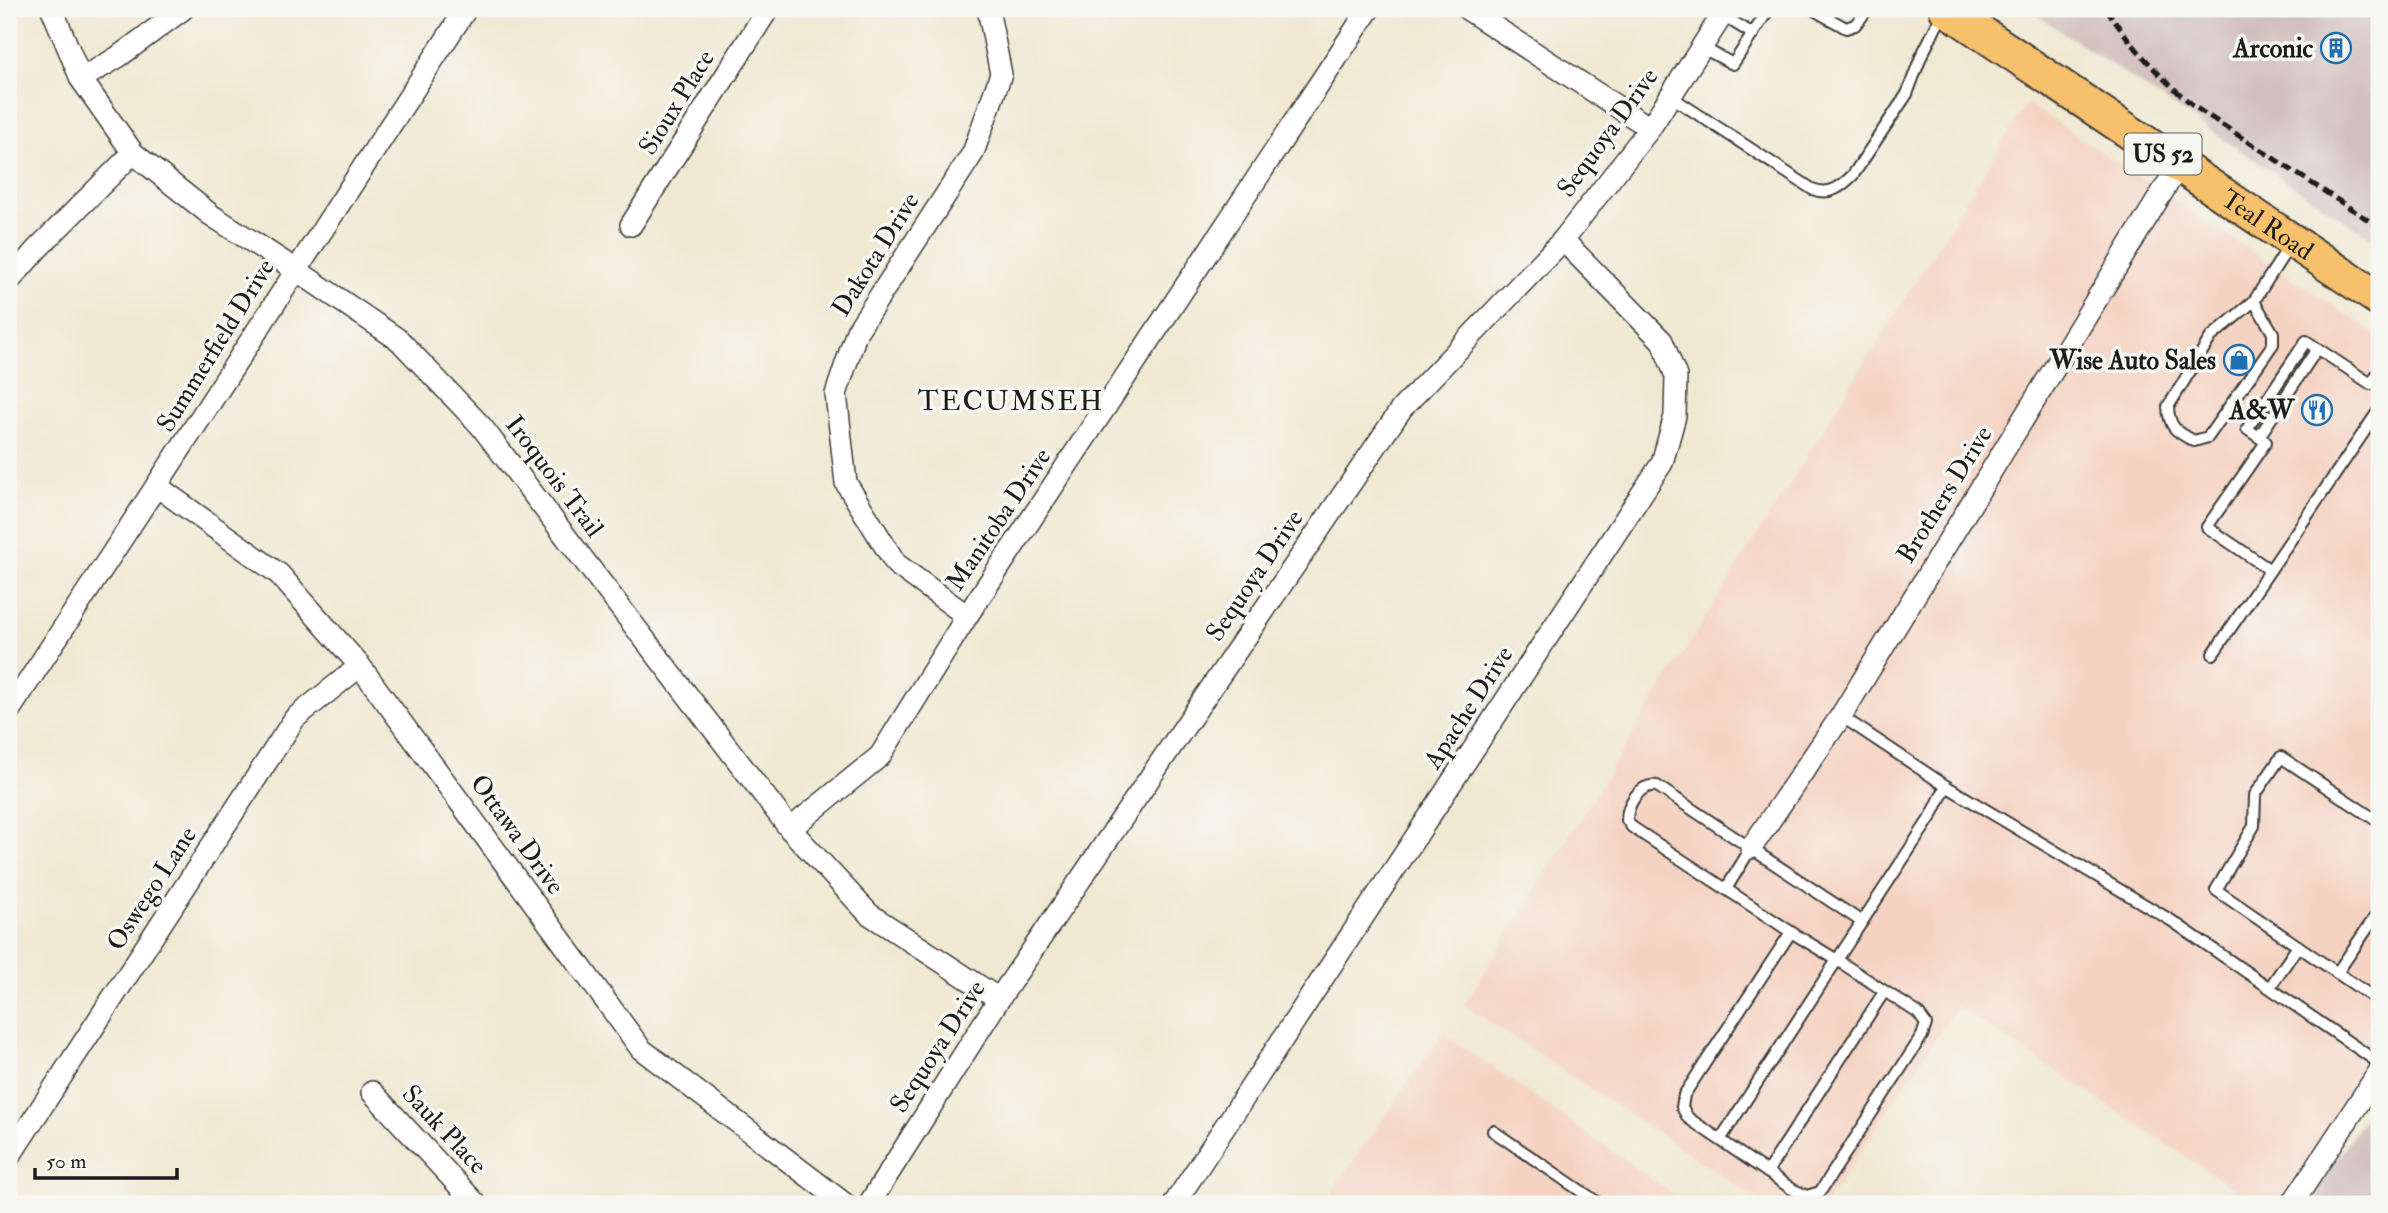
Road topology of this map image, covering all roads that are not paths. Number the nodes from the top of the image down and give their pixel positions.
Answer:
1 (52, 9) edge
2 (183, 9) edge
3 (466, 9) edge
4 (768, 9) edge
5 (988, 9) edge
6 (1369, 9) edge
7 (1466, 9) edge
8 (1769, 9) edge
9 (1812, 9) edge
10 (1868, 9) edge
11 (1946, 9) edge
12 (1724, 12) edge
13 (1753, 34) junction
14 (1701, 47) junction
15 (81, 79) junction
16 (1670, 96) junction
17 (1650, 128) junction
18 (133, 153) junction
19 (2179, 165) junction
20 (631, 225) dead end
21 (1563, 240) junction
22 (2292, 241) junction
23 (296, 270) junction
24 (9, 281) edge
25 (2379, 299) edge
26 (2254, 301) junction
27 (2379, 371) edge
28 (2375, 387) edge
29 (2379, 410) edge
30 (158, 487) junction
31 (2270, 570) junction
32 (967, 616) junction
33 (2213, 654) dead end
34 (360, 666) junction
35 (9, 710) edge
36 (1840, 716) junction
37 (1946, 786) junction
38 (2379, 822) edge
39 (790, 829) junction
40 (1751, 848) junction
41 (1726, 889) junction
42 (2379, 911) edge
43 (1862, 922) junction
44 (1791, 932) junction
45 (2298, 946) junction
46 (1837, 960) junction
47 (2337, 972) junction
48 (2379, 984) edge
49 (2270, 987) junction
50 (1884, 992) junction
51 (999, 999) junction
52 (2379, 1063) edge
53 (2379, 1072) edge
54 (372, 1092) dead end
55 (1493, 1131) dead end
56 (1720, 1140) junction
57 (9, 1157) edge
58 (1767, 1172) junction
59 (476, 1204) edge
60 (845, 1204) edge
61 (869, 1204) edge
62 (1174, 1204) edge
63 (1600, 1204) edge
64 (2292, 1204) edge

1 - 15 street, Iroquois Trail
2 - 15 street
3 - 23 street, Summerfield Drive
4 - 20 street, Sioux Place
5 - 32 street, Dakota Drive
6 - 32 street, Manitoba Drive
7 - 17 street
8 - 13 lane
9 - 10 lane
11 - 16 lane
11 - 19 main road, Teal Road / US 52
12 - 13 lane
12 - 14 street, Sequoya Drive
13 - 14 lane
14 - 16 street, Sequoya Drive
15 - 18 street, Iroquois Trail
16 - 17 street, Sequoya Drive
17 - 21 street, Sequoya Drive
18 - 23 street, Iroquois Trail
18 - 24 street
19 - 22 main road, Teal Road / US 52
19 - 36 street, Brothers Drive
21 - 51 street, Sequoya Drive
21 - 62 street, Apache Drive
22 - 25 main road, Teal Road / US 52
22 - 26 lane
23 - 30 street, Summerfield Drive
23 - 39 street, Iroquois Trail
26 - 26 lane
27 - 28 lane
28 - 31 lane
29 - 31 lane
30 - 34 street, Ottawa Drive
30 - 35 street, Summerfield Drive
31 - 33 lane
32 - 39 street, Manitoba Drive
34 - 57 street, Oswego Lane
34 - 60 street, Ottawa Drive
36 - 37 lane
36 - 40 street, Brothers Drive
37 - 43 lane
37 - 49 lane
38 - 45 lane
39 - 51 street, Iroquois Trail
40 - 41 lane
40 - 41 lane
40 - 43 lane
41 - 44 lane
42 - 47 lane
43 - 46 lane
44 - 46 lane
44 - 56 lane
45 - 47 lane
45 - 49 lane
46 - 50 lane
46 - 56 lane
47 - 48 lane
49 - 52 lane
50 - 58 lane
50 - 58 lane
51 - 61 street, Sequoya Drive
53 - 64 street
54 - 59 street, Sauk Place
55 - 63 lane
56 - 58 lane

